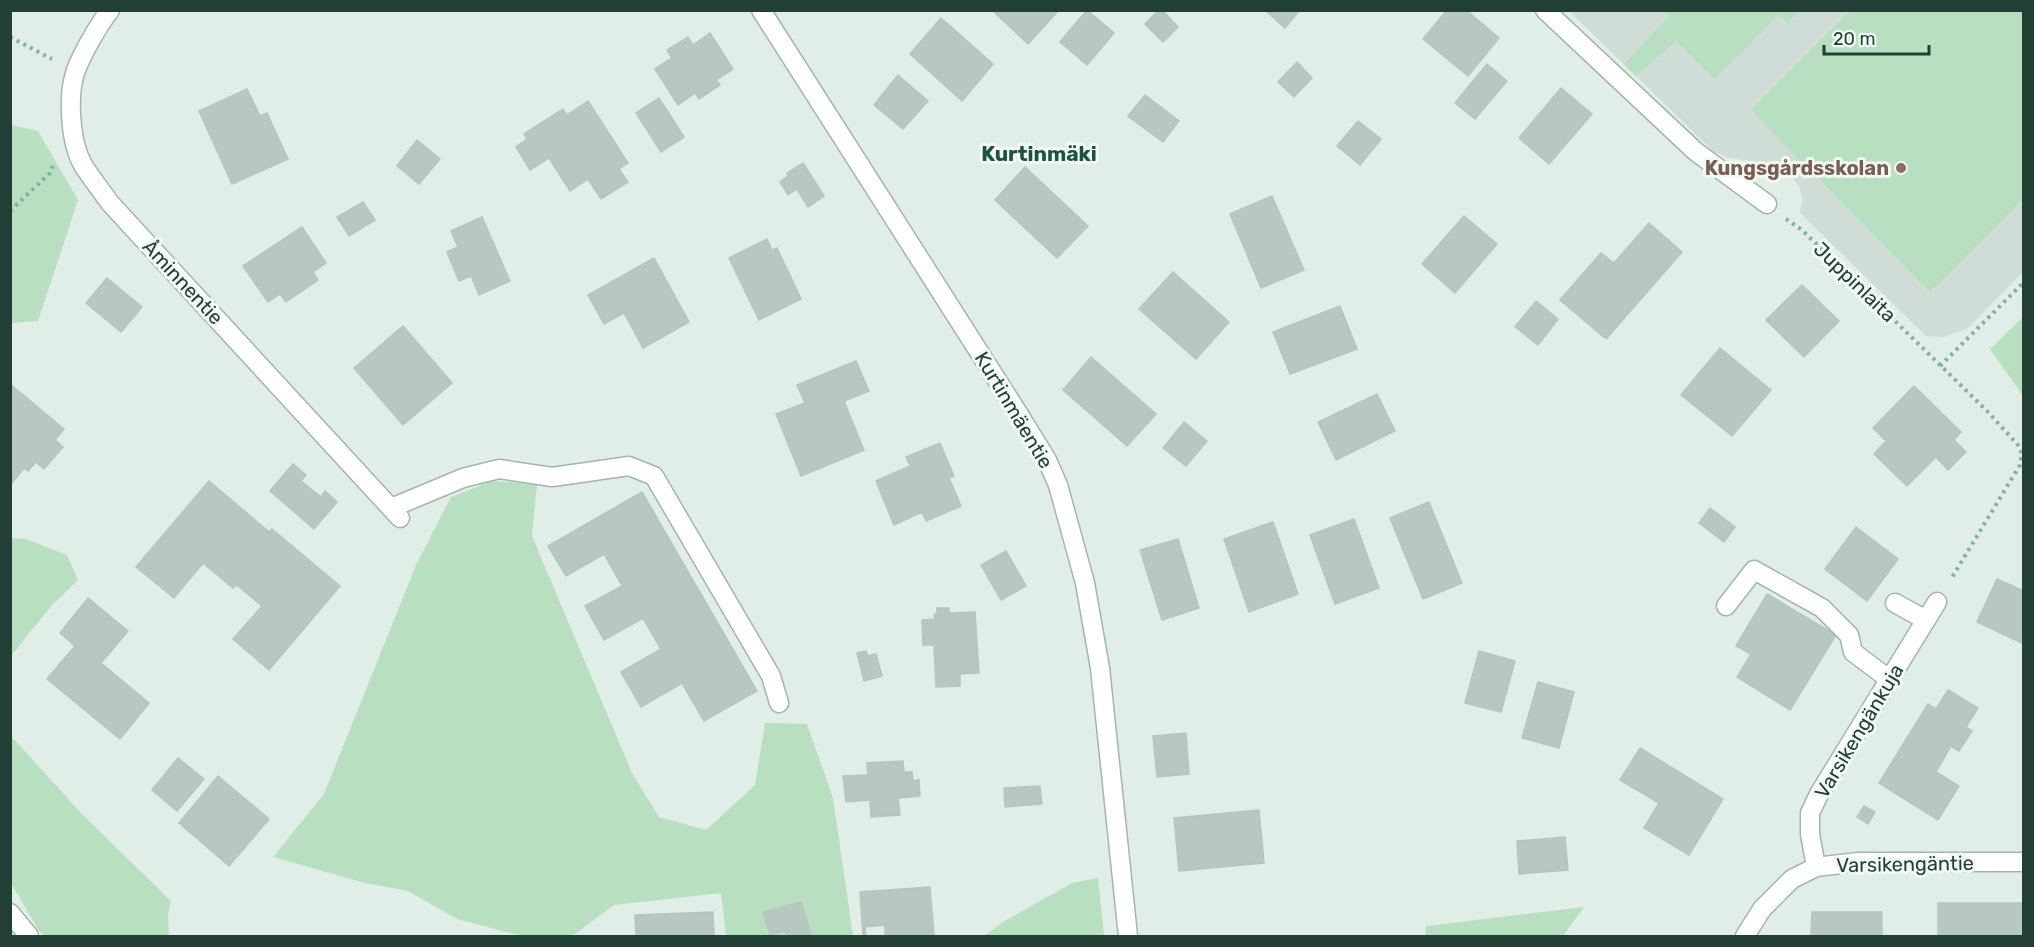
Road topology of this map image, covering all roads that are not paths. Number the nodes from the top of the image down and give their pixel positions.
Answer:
1 (110, 10) edge
2 (761, 10) edge
3 (1545, 10) edge
4 (1767, 204) road end
5 (1895, 603) dead end
6 (1936, 603) road end
7 (1726, 606) dead end
8 (1926, 621) junction
9 (1890, 680) junction
10 (779, 704) dead end
11 (2024, 862) edge
12 (1816, 867) junction
13 (10, 913) edge
14 (29, 936) edge
15 (1128, 936) edge
16 (1745, 936) edge

1 - 10 street, Åminnentie
2 - 15 street, Kurtinmäentie
3 - 4 street
5 - 8 street
6 - 8 street, Varsikengänkuja
7 - 9 street
8 - 9 street, Varsikengänkuja
9 - 12 street, Varsikengänkuja
11 - 12 street, Varsikengäntie
12 - 16 street, Varsikengäntie
13 - 14 street

